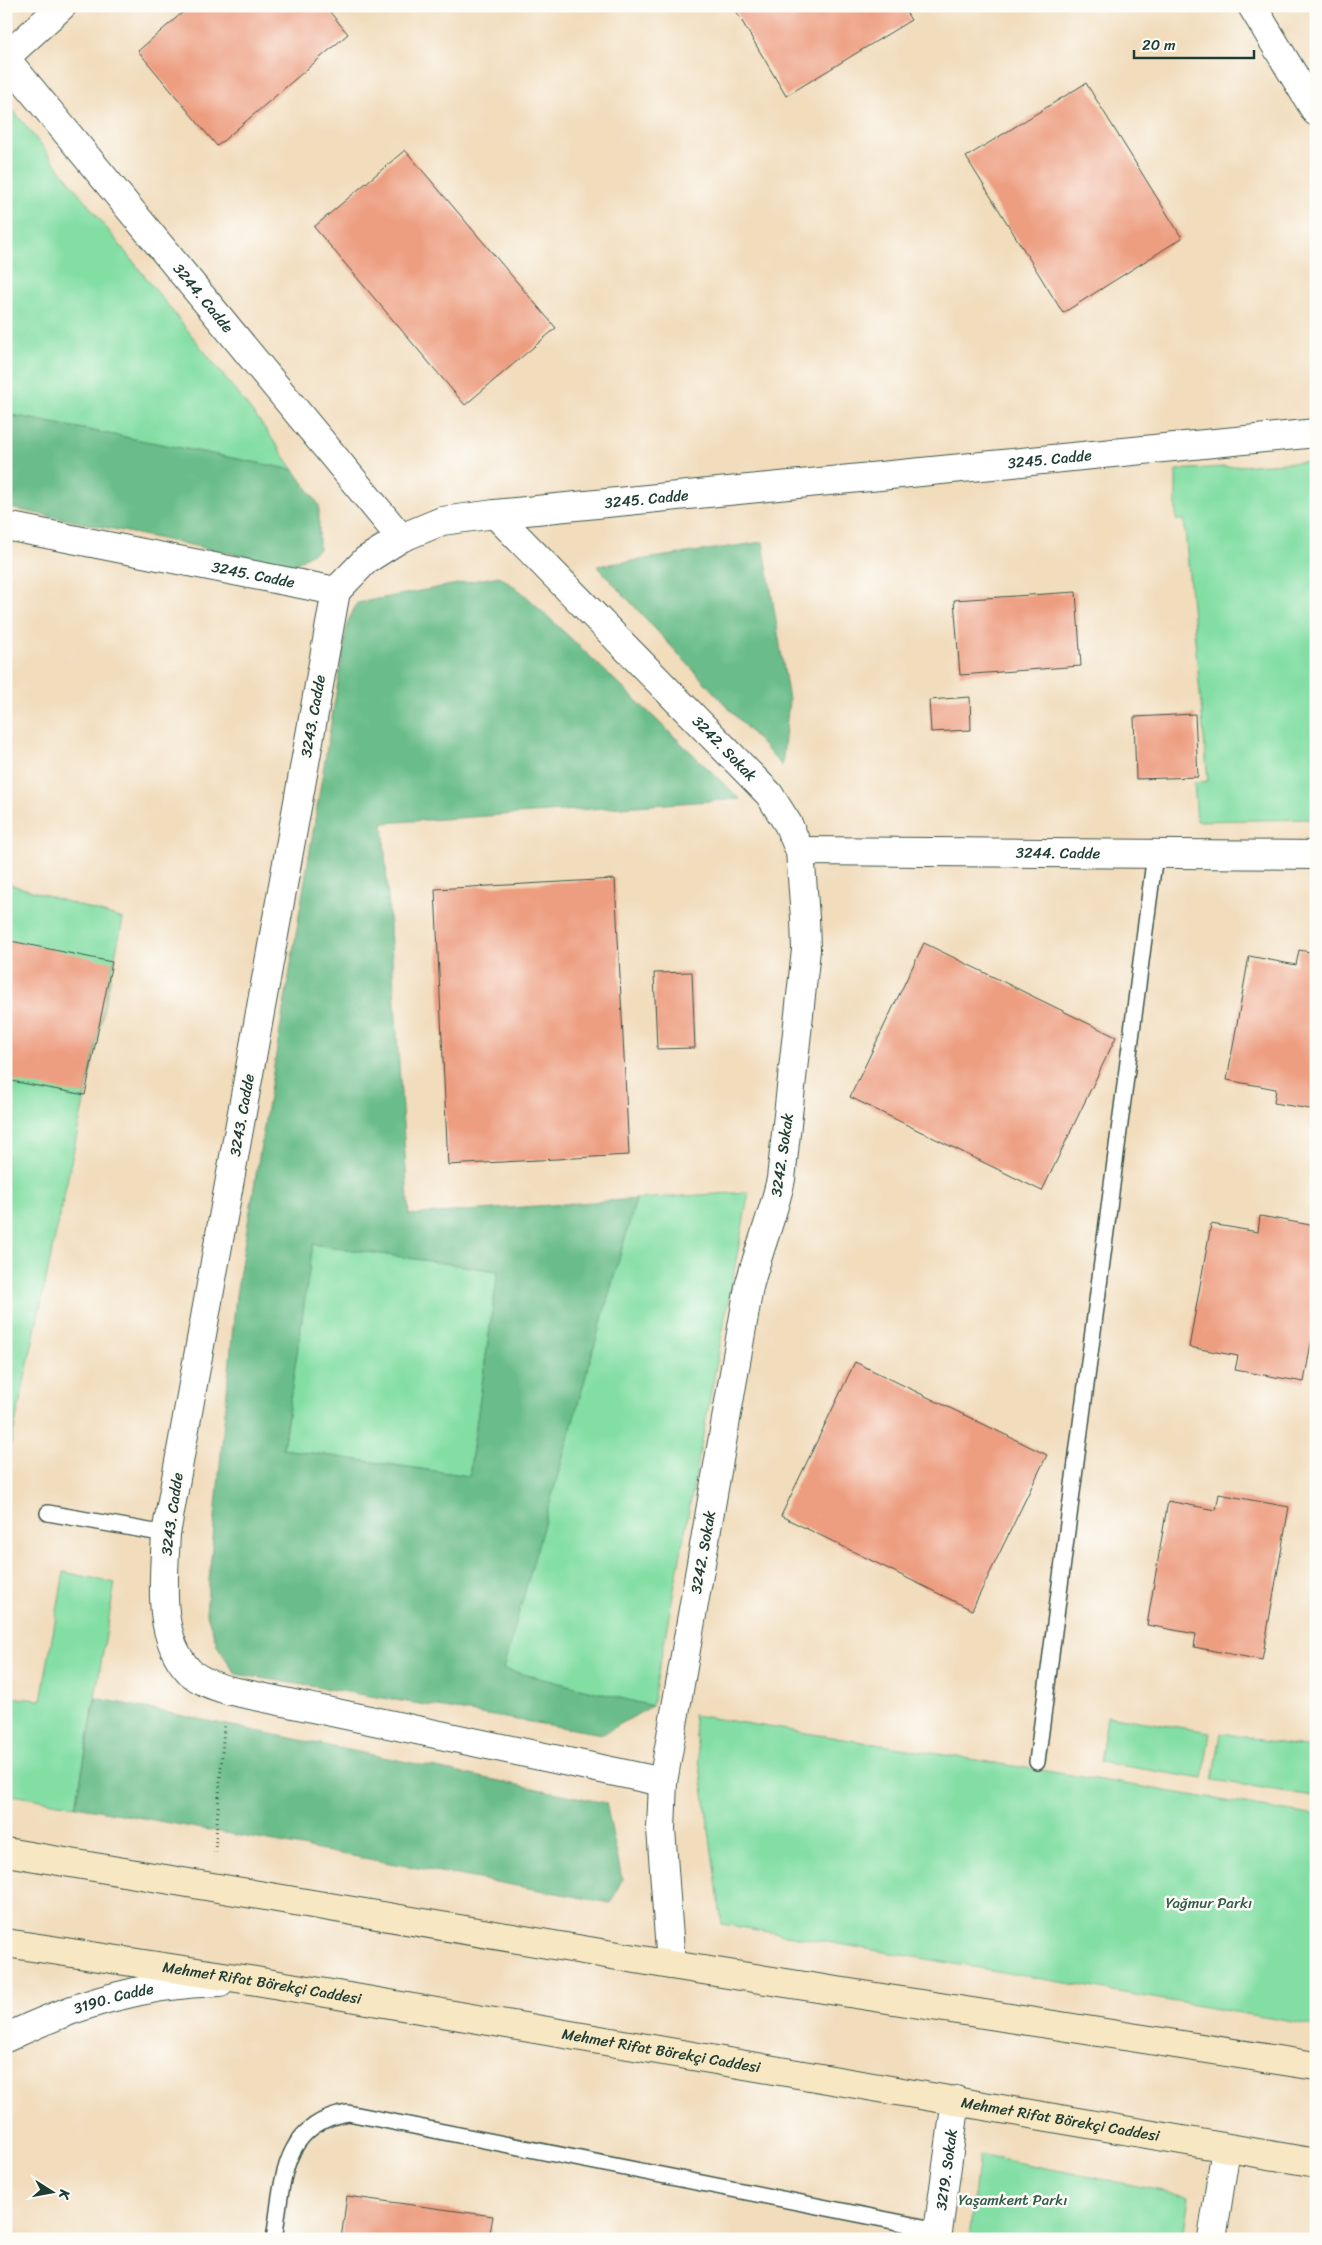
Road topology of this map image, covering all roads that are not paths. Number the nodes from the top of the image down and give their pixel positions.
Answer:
1 (62, 6) edge
2 (1252, 6) edge
3 (6, 58) edge
4 (1316, 112) edge
5 (1316, 434) edge
6 (495, 514) junction
7 (6, 526) edge
8 (401, 538) junction
9 (336, 591) junction
10 (800, 851) junction
11 (1155, 854) junction
12 (1316, 855) edge
13 (48, 1513) dead end
14 (166, 1534) junction
15 (1037, 1762) dead end
16 (663, 1782) junction
17 (6, 1852) edge
18 (6, 1942) edge
19 (671, 1965) junction
20 (256, 1981) junction
21 (6, 2038) edge
22 (1316, 2066) edge
23 (956, 2100) junction
24 (1226, 2148) junction
25 (1316, 2163) edge
26 (938, 2234) edge
27 (274, 2239) edge
28 (1212, 2239) edge

1 - 3 street
2 - 4 street
3 - 8 street, 3244. Cadde
5 - 6 street, 3245. Cadde
6 - 8 street, 3245. Cadde
6 - 10 street, 3242. Sokak
7 - 9 street, 3245. Cadde
8 - 9 street, 3245. Cadde
9 - 14 street, 3243. Cadde
10 - 11 street, 3244. Cadde
10 - 16 street, 3242. Sokak
11 - 12 street, 3244. Cadde
11 - 15 lane
13 - 14 lane
14 - 16 street, 3243. Cadde
16 - 19 street, 3242. Sokak
17 - 19 main road
18 - 20 main road, Mehmet Rifat Börekçi Caddesi
19 - 22 main road
20 - 21 street, 3190. Cadde
20 - 23 main road, Mehmet Rifat Börekçi Caddesi
23 - 24 main road, Mehmet Rifat Börekçi Caddesi
23 - 26 street, 3219. Sokak
24 - 25 main road, Mehmet Rifat Börekçi Caddesi
24 - 28 street
26 - 27 lane

